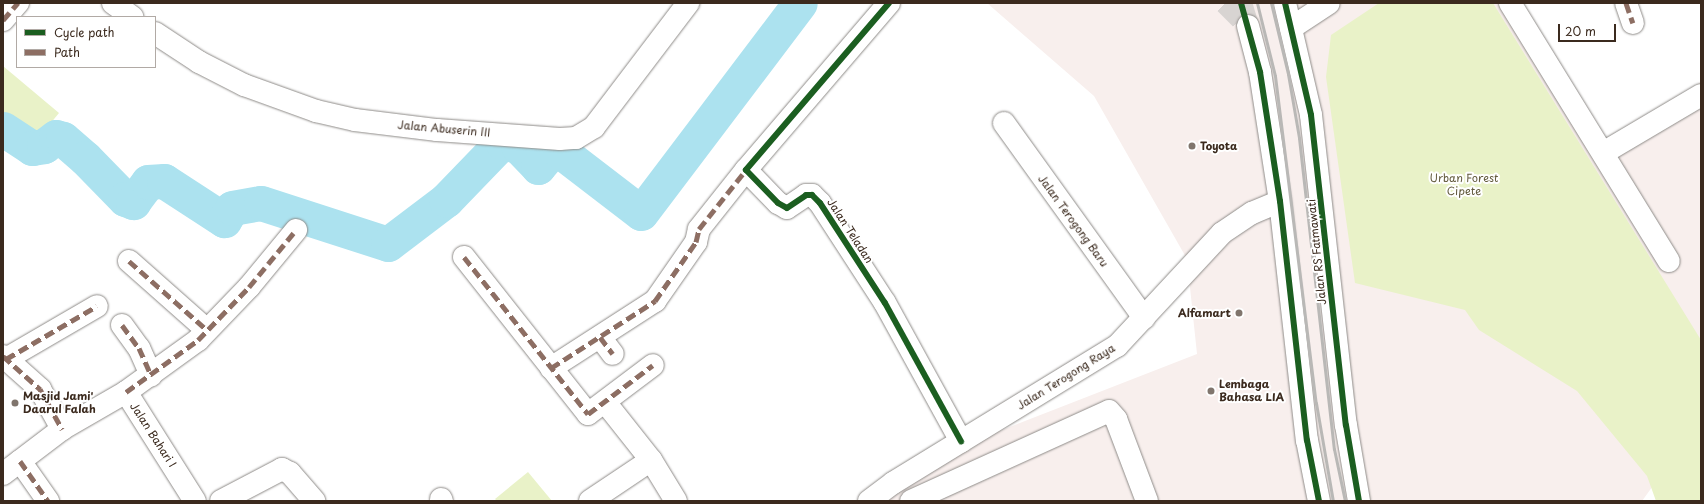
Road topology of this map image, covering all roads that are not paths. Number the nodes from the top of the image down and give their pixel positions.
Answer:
1 (18, 3) edge
2 (113, 3) edge
3 (688, 3) edge
4 (889, 3) edge
5 (1328, 3) edge
6 (1510, 3) edge
7 (1290, 12) edge
8 (131, 16) edge
9 (3, 20) edge
10 (1248, 26) dead end
11 (156, 34) edge
12 (1701, 95) edge
13 (1004, 123) dead end
14 (1603, 153) junction
15 (746, 170) junction
16 (1280, 201) junction
17 (296, 230) dead end
18 (464, 257) dead end
19 (130, 261) dead end
20 (1669, 261) dead end
21 (97, 306) dead end
22 (1144, 318) junction
23 (122, 325) dead end
24 (207, 330) junction
25 (600, 337) junction
26 (613, 354) dead end
27 (4, 357) edge
28 (653, 365) dead end
29 (551, 368) junction
30 (151, 375) junction
31 (126, 392) junction
32 (605, 402) junction
33 (62, 429) junction
34 (961, 441) junction
35 (651, 460) junction
36 (20, 461) junction
37 (3, 474) edge
38 (48, 501) edge
39 (195, 501) edge
40 (221, 501) edge
41 (314, 501) edge
42 (590, 501) edge
43 (676, 501) edge
44 (869, 501) edge
45 (911, 501) edge
46 (1147, 501) edge
47 (1319, 501) edge
48 (1359, 501) edge

1 - 9 street
2 - 8 street
3 - 11 street, Jalan Abuserin III
4 - 15 street
5 - 7 street
6 - 14 street
7 - 48 street, Jalan RS Fatmawati
10 - 16 street
12 - 14 street
13 - 22 street, Jalan Terogong Baru
14 - 20 street
15 - 25 street
15 - 34 street, Jalan Teladan
16 - 22 street, Jalan Terogong Raya
16 - 47 street
17 - 24 street
18 - 29 street
19 - 24 street
21 - 27 street
22 - 34 street, Jalan Terogong Raya
23 - 30 street
24 - 30 street
25 - 26 street
25 - 29 street
27 - 33 street
28 - 32 street
29 - 32 street
30 - 31 street
31 - 33 street, Jalan Bahari I
31 - 39 street, Jalan Bahari I
32 - 35 street
33 - 36 street, Jalan Bahari I
34 - 44 street, Jalan Terogong Raya
35 - 42 street
35 - 43 street
36 - 37 street, Jalan Bahari I
36 - 38 street
40 - 41 street
45 - 46 street

